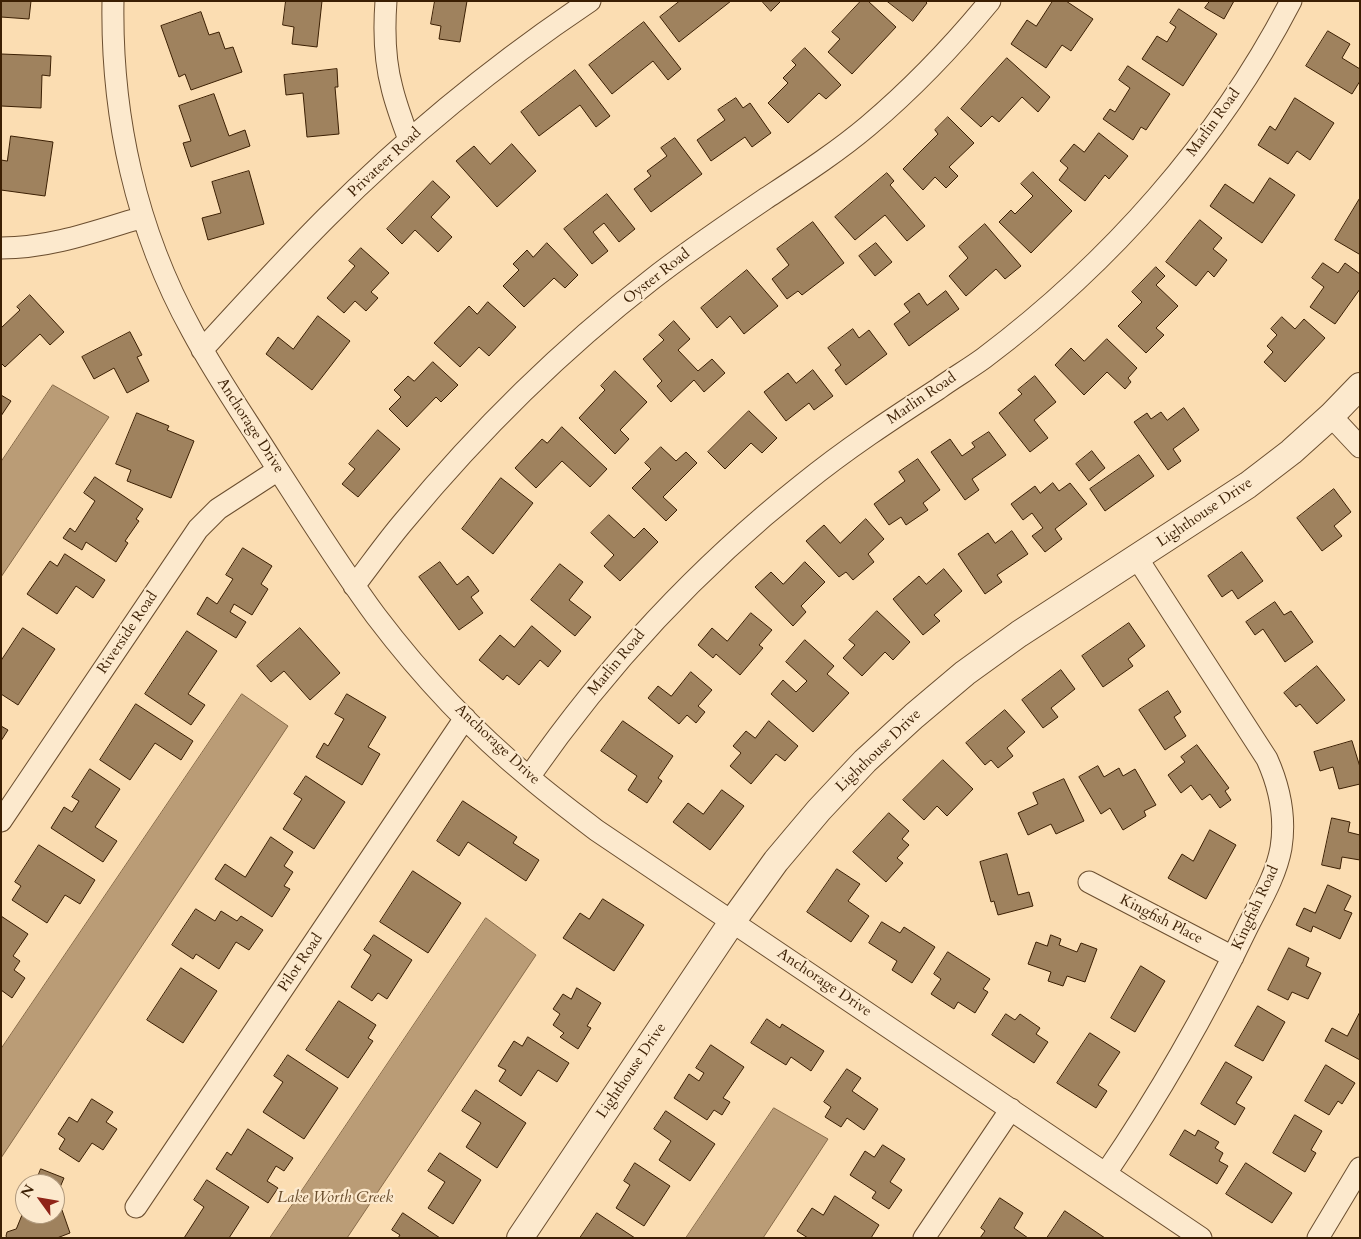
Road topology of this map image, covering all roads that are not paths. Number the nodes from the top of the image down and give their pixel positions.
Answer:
1 (113, 1) edge
2 (386, 1) edge
3 (590, 1) edge
4 (990, 1) edge
5 (1291, 1) edge
6 (409, 140) junction
7 (143, 216) junction
8 (1, 248) edge
9 (202, 350) junction
10 (1360, 386) edge
11 (1331, 416) junction
12 (1360, 447) edge
13 (278, 470) junction
14 (1137, 558) junction
15 (354, 586) junction
16 (465, 718) junction
17 (529, 777) junction
18 (1, 821) edge
19 (1089, 882) dead end
20 (732, 922) junction
21 (1233, 957) junction
22 (1011, 1109) junction
23 (1360, 1168) edge
24 (1106, 1173) junction
25 (136, 1207) dead end
26 (520, 1238) edge
27 (924, 1238) edge
28 (1201, 1238) edge
29 (1318, 1238) edge

1 - 7 street, Anchorage Drive
2 - 6 street
3 - 6 street, Privateer Road
4 - 15 street, Oyster Road
5 - 17 street, Marlin Road
6 - 9 street, Privateer Road
7 - 8 street
7 - 9 street, Anchorage Drive
9 - 13 street, Anchorage Drive
10 - 11 street, Lighthouse Drive
11 - 12 street
11 - 14 street, Lighthouse Drive
13 - 15 street, Anchorage Drive
13 - 18 street, Riverside Road
14 - 20 street, Lighthouse Drive
14 - 21 street, Kingfish Road
15 - 16 street, Anchorage Drive
16 - 17 street, Anchorage Drive
16 - 25 street, Pilot Road
17 - 20 street, Anchorage Drive
19 - 21 street, Kingfish Place
20 - 22 street, Anchorage Drive
20 - 26 street, Lighthouse Drive
21 - 24 street, Kingfish Road
22 - 24 street, Anchorage Drive
22 - 27 street
23 - 29 street
24 - 28 street, Anchorage Drive

